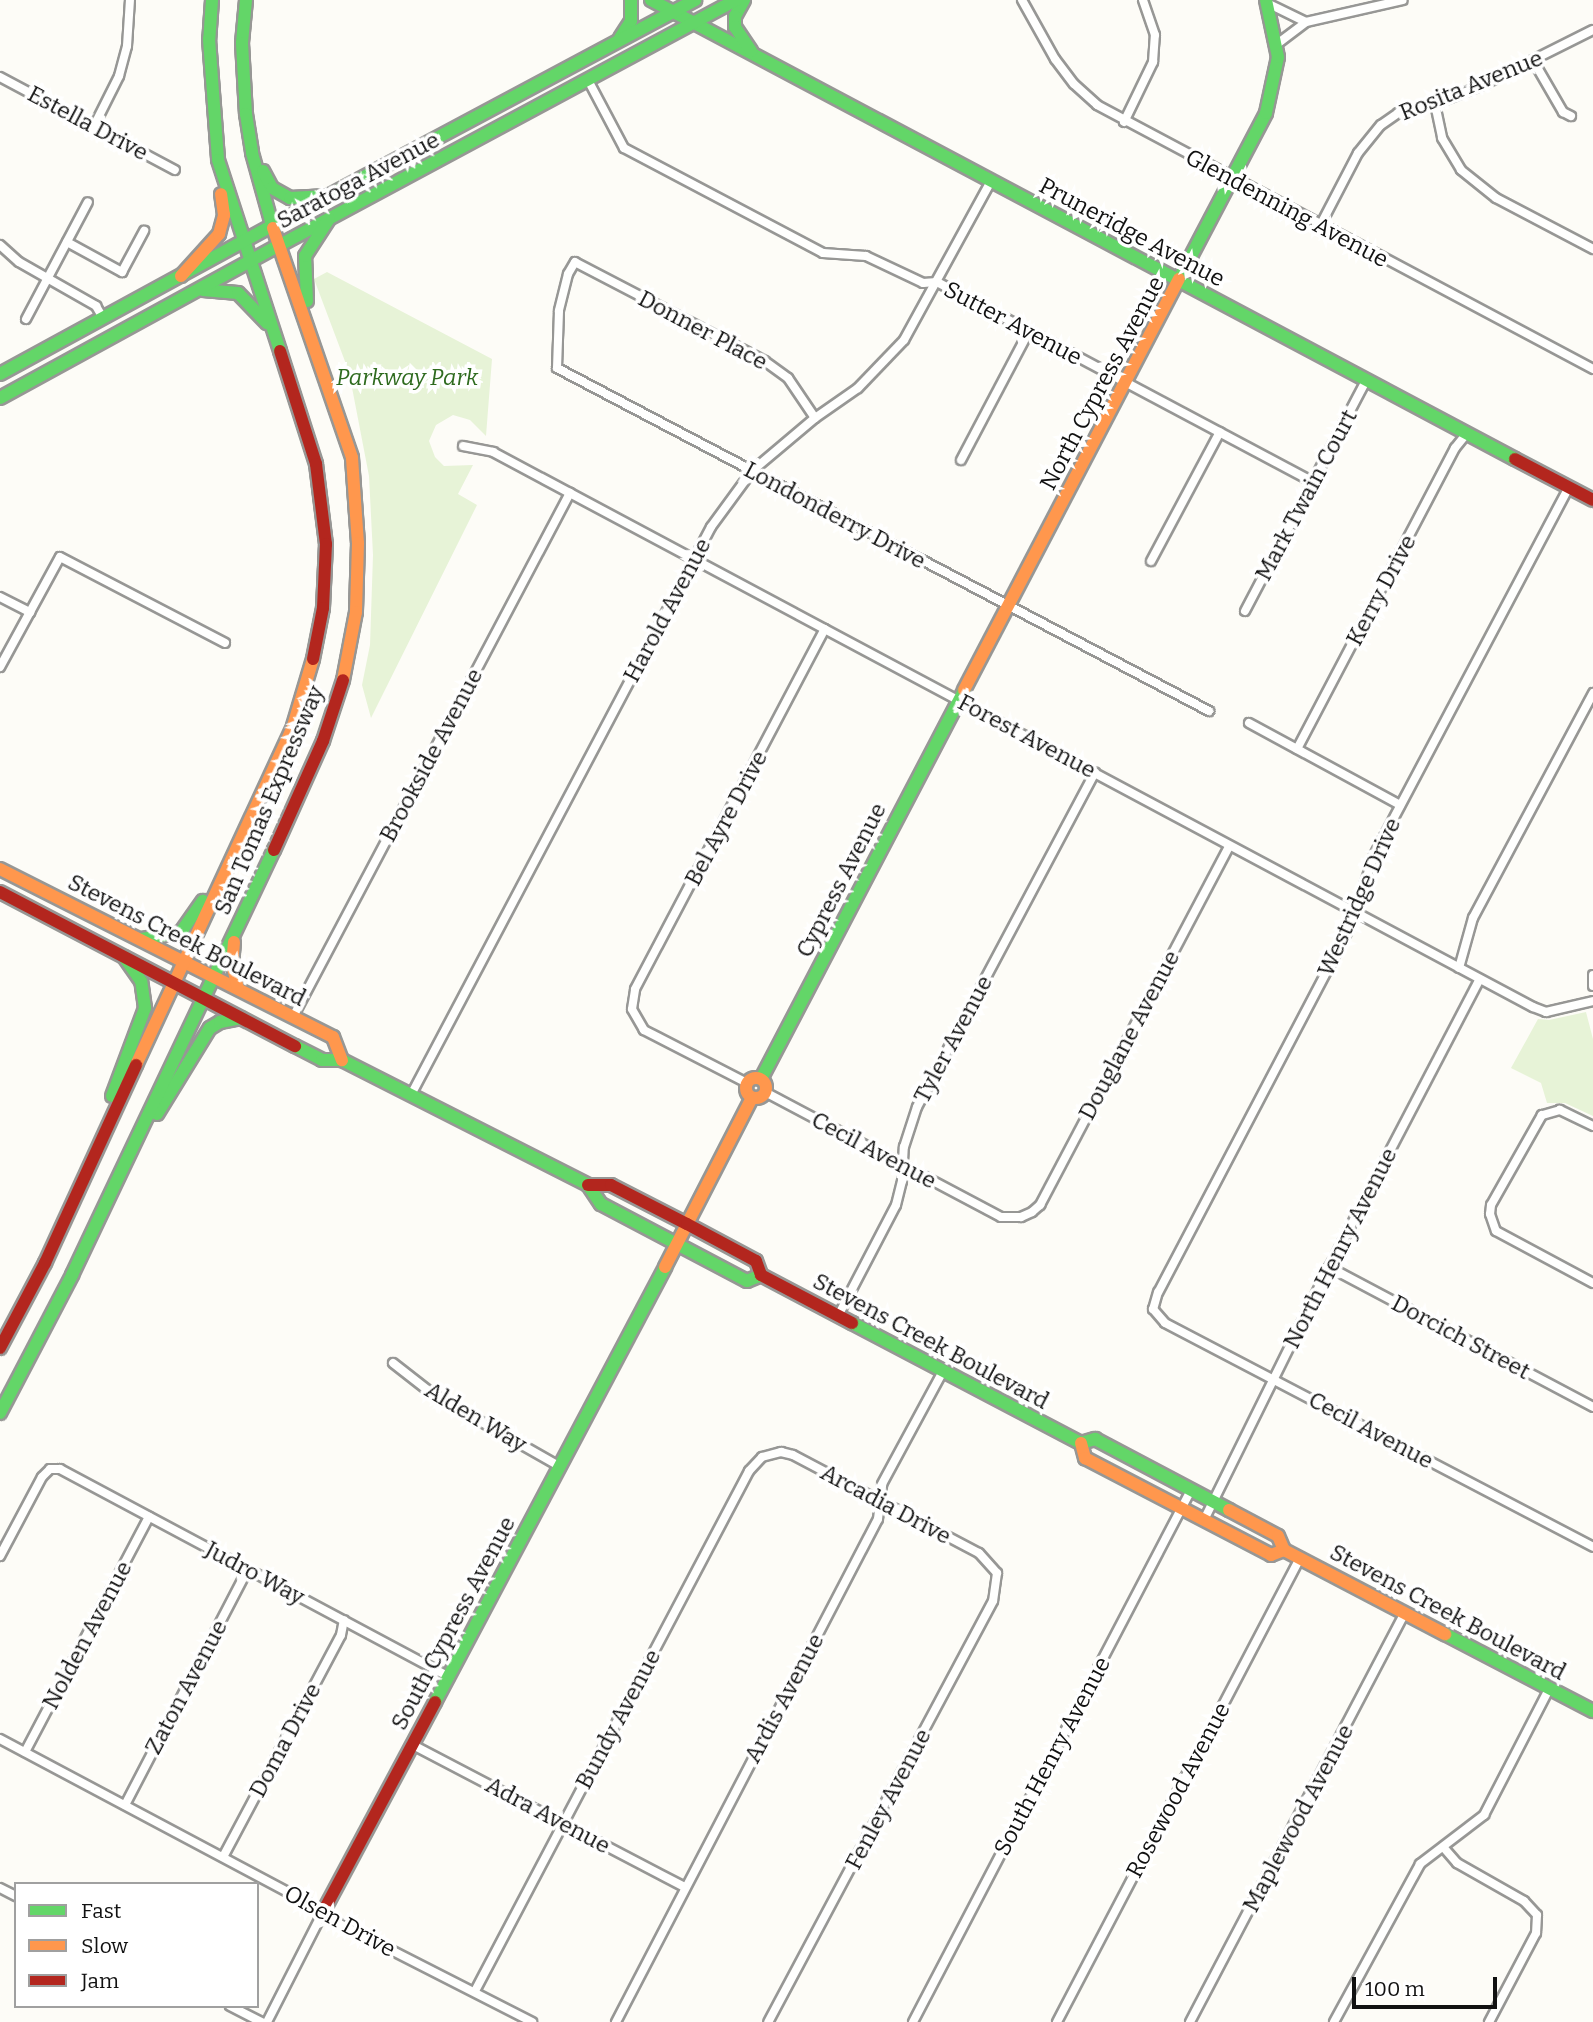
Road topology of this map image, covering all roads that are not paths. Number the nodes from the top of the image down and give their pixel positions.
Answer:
1 (130, 0) edge
2 (212, 0) edge
3 (246, 0) edge
4 (631, 0) edge
5 (651, 0) edge
6 (695, 0) edge
7 (736, 0) edge
8 (744, 0) edge
9 (1022, 0) edge
10 (1143, 0) edge
11 (1403, 0) edge
12 (1267, 1) edge
13 (674, 11) junction
14 (695, 22) junction
15 (1306, 22) junction
16 (1593, 30) edge
17 (620, 39) junction
18 (1277, 44) junction
19 (753, 54) junction
20 (1534, 62) junction
21 (0, 77) edge
22 (588, 80) junction
23 (1435, 104) junction
24 (1571, 116) dead end
25 (1124, 122) junction
26 (94, 127) junction
27 (252, 153) junction
28 (218, 160) junction
29 (175, 170) dead end
30 (1233, 179) junction
31 (991, 181) junction
32 (328, 196) junction
33 (88, 202) dead end
34 (329, 219) junction
35 (272, 226) junction
36 (1320, 226) junction
37 (144, 231) dead end
38 (244, 241) junction
39 (67, 242) junction
40 (0, 245) edge
41 (280, 245) junction
42 (1593, 248) edge
43 (251, 262) junction
44 (575, 262) joint
45 (181, 276) junction
46 (47, 278) junction
47 (1180, 281) junction
48 (937, 282) junction
49 (203, 290) junction
50 (305, 314) junction
51 (103, 318) junction
52 (26, 319) dead end
53 (1029, 331) junction
54 (279, 348) junction
55 (1593, 369) edge
56 (0, 374) edge
57 (1367, 379) junction
58 (1126, 382) junction
59 (0, 398) edge
60 (815, 418) junction
61 (1220, 432) junction
62 (1467, 433) junction
63 (463, 446) dead end
64 (961, 460) dead end
65 (752, 471) junction
66 (1313, 482) junction
67 (1569, 487) junction
68 (570, 493) junction
69 (1593, 499) edge
70 (692, 560) junction
71 (1151, 561) dead end
72 (0, 597) edge
73 (1008, 606) junction
74 (1245, 611) dead end
75 (30, 612) junction
76 (825, 629) junction
77 (225, 643) dead end
78 (0, 667) edge
79 (1593, 692) edge
80 (958, 699) junction
81 (1209, 711) dead end
82 (1250, 723) dead end
83 (1297, 749) junction
84 (1095, 772) junction
85 (1400, 805) junction
86 (242, 839) junction
87 (1229, 846) junction
88 (0, 869) edge
89 (0, 892) edge
90 (1355, 912) junction
91 (238, 927) junction
92 (142, 939) junction
93 (124, 957) junction
94 (184, 961) junction
95 (1459, 968) junction
96 (1593, 975) edge
97 (214, 976) junction
98 (1480, 979) junction
99 (174, 983) junction
100 (1593, 986) edge
101 (238, 988) junction
102 (203, 998) junction
103 (1593, 1002) edge
104 (293, 1017) junction
105 (241, 1018) junction
106 (342, 1060) junction
107 (747, 1083) junction
108 (763, 1086) junction
109 (412, 1093) junction
110 (752, 1098) junction
111 (1593, 1126) edge
112 (143, 1128) junction
113 (105, 1132) junction
114 (902, 1165) junction
115 (588, 1185) junction
116 (1021, 1217) joint
117 (687, 1224) junction
118 (676, 1244) junction
119 (1329, 1267) junction
120 (761, 1275) junction
121 (1593, 1283) edge
122 (1153, 1309) joint
123 (838, 1316) junction
124 (0, 1348) edge
125 (393, 1363) dead end
126 (943, 1371) junction
127 (1275, 1379) junction
128 (1593, 1407) edge
129 (0, 1413) edge
130 (1081, 1443) junction
131 (768, 1454) joint
132 (561, 1467) junction
133 (1191, 1490) junction
134 (880, 1500) junction
135 (1213, 1501) junction
136 (1182, 1508) junction
137 (149, 1517) junction
138 (1204, 1520) junction
139 (1593, 1547) edge
140 (1284, 1550) junction
141 (0, 1556) edge
142 (1300, 1558) junction
143 (248, 1570) junction
144 (997, 1573) joint
145 (1405, 1613) junction
146 (344, 1620) junction
147 (450, 1677) junction
148 (1549, 1689) junction
149 (1593, 1712) edge
150 (0, 1739) edge
151 (411, 1744) junction
152 (25, 1752) junction
153 (125, 1805) junction
154 (562, 1824) junction
155 (1444, 1848) junction
156 (223, 1857) junction
157 (684, 1887) junction
158 (323, 1912) junction
159 (475, 1991) junction
160 (234, 2008) edge
161 (1192, 2021) edge
162 (264, 2022) edge
163 (532, 2022) edge
164 (616, 2022) edge
165 (768, 2022) edge
166 (913, 2022) edge
167 (1057, 2022) edge
168 (1334, 2022) edge
169 (1489, 2022) edge

1 - 26 street
2 - 28 main road, San Tomas Expressway
3 - 27 main road, San Tomas Expressway
4 - 17 main road
5 - 13 main road, Pruneridge Avenue
6 - 13 main road, Saratoga Avenue
7 - 14 main road, Saratoga Avenue
8 - 19 main road
9 - 25 street, Glendenning Avenue
10 - 25 street
11 - 15 street
12 - 15 street
12 - 18 main road, North Cypress Avenue
13 - 14 main road, Pruneridge Avenue
13 - 17 main road, Saratoga Avenue
14 - 19 main road, Pruneridge Avenue
14 - 22 main road, Saratoga Avenue
15 - 18 street
16 - 20 street, Rosita Avenue
17 - 32 main road, Saratoga Avenue
18 - 30 main road, North Cypress Avenue
19 - 31 main road, Pruneridge Avenue
20 - 23 street, Rosita Avenue
20 - 24 street
21 - 26 street, Estella Drive
22 - 34 main road, Saratoga Avenue
22 - 48 street, Sutter Avenue
23 - 36 street, Rosita Avenue
23 - 42 street
25 - 30 street, Glendenning Avenue
26 - 29 street, Estella Drive
27 - 32 main road
27 - 35 main road, San Tomas Expressway
28 - 38 main road, San Tomas Expressway
28 - 45 main road
30 - 36 street, Glendenning Avenue
30 - 47 main road, North Cypress Avenue
31 - 47 main road, Pruneridge Avenue
31 - 48 street, Harold Avenue
32 - 35 main road, Saratoga Avenue
33 - 39 street
34 - 41 main road, Saratoga Avenue
34 - 50 main road
35 - 38 main road, Saratoga Avenue
35 - 41 main road, San Tomas Expressway
36 - 55 street, Glendenning Avenue
37 - 39 street
38 - 43 main road, San Tomas Expressway
38 - 45 main road, Saratoga Avenue
39 - 46 street
40 - 46 street
41 - 43 main road, Saratoga Avenue
41 - 50 main road, San Tomas Expressway
43 - 49 main road, Saratoga Avenue
43 - 54 main road, San Tomas Expressway
44 - 60 street, Donner Place
44 - 65 street, Londonderry Drive
45 - 51 main road, Saratoga Avenue
46 - 51 street
46 - 52 street
47 - 57 main road, Pruneridge Avenue
47 - 58 main road, North Cypress Avenue
48 - 53 street, Sutter Avenue
48 - 60 street, Harold Avenue
49 - 54 main road
49 - 59 main road, Saratoga Avenue
50 - 91 main road, San Tomas Expressway
51 - 56 main road, Saratoga Avenue
53 - 58 street, Sutter Avenue
53 - 64 street
54 - 86 main road, San Tomas Expressway
57 - 62 main road, Pruneridge Avenue
57 - 66 street, Mark Twain Court
58 - 61 street, Sutter Avenue
58 - 73 main road, North Cypress Avenue
60 - 65 street, Harold Avenue
61 - 66 street, Sutter Avenue
61 - 71 street
62 - 67 main road, Pruneridge Avenue
62 - 83 street, Kerry Drive
63 - 68 street, Forest Avenue
65 - 70 street, Harold Avenue
65 - 73 street, Londonderry Drive
66 - 74 street, Mark Twain Court
67 - 69 main road, Pruneridge Avenue
67 - 85 street, Westridge Drive
68 - 70 street, Forest Avenue
68 - 104 street, Brookside Avenue
70 - 76 street, Forest Avenue
70 - 109 street, Harold Avenue
72 - 75 street
73 - 80 main road, North Cypress Avenue
73 - 81 street, Londonderry Drive
75 - 77 street
75 - 78 street
76 - 80 street, Forest Avenue
76 - 107 street, Bel Ayre Drive
79 - 95 street
80 - 84 street, Forest Avenue
80 - 108 main road, Cypress Avenue
82 - 83 street
83 - 85 street
84 - 87 street, Forest Avenue
84 - 114 street, Tyler Avenue
85 - 90 street, Westridge Drive
86 - 92 main road
86 - 94 main road, San Tomas Expressway
87 - 90 street, Forest Avenue
87 - 116 street, Douglane Avenue
88 - 92 main road, Stevens Creek Boulevard
89 - 93 main road, Stevens Creek Boulevard
90 - 95 street, Forest Avenue
90 - 122 street, Westridge Drive
91 - 97 main road, San Tomas Expressway
91 - 101 main road
92 - 94 main road, Stevens Creek Boulevard
93 - 99 main road, Stevens Creek Boulevard
93 - 113 main road
94 - 97 main road, Stevens Creek Boulevard
94 - 99 main road, San Tomas Expressway
95 - 98 street, Forest Avenue
96 - 100 street
97 - 101 main road, Stevens Creek Boulevard
97 - 102 main road, San Tomas Expressway
98 - 103 street, Forest Avenue
98 - 119 street, North Henry Avenue
99 - 102 main road, Stevens Creek Boulevard
99 - 113 main road, San Tomas Expressway
101 - 104 main road, Stevens Creek Boulevard
102 - 105 main road, Stevens Creek Boulevard
102 - 112 main road, San Tomas Expressway
104 - 106 main road, Stevens Creek Boulevard
105 - 106 main road, Stevens Creek Boulevard
105 - 112 main road
106 - 109 main road, Stevens Creek Boulevard
107 - 108 main road
107 - 110 main road
108 - 110 main road
108 - 114 street, Cecil Avenue
109 - 115 main road, Stevens Creek Boulevard
110 - 117 main road
111 - 121 street
112 - 129 main road, San Tomas Expressway
113 - 124 main road, San Tomas Expressway
114 - 116 street, Cecil Avenue
114 - 123 street, Tyler Avenue
115 - 117 main road, Stevens Creek Boulevard
115 - 118 main road, Stevens Creek Boulevard
117 - 118 main road
117 - 120 main road, Stevens Creek Boulevard
118 - 120 main road, Stevens Creek Boulevard
118 - 132 main road, South Cypress Avenue
119 - 127 street, North Henry Avenue
119 - 128 street, Dorcich Street
120 - 123 main road, Stevens Creek Boulevard
122 - 127 street, Cecil Avenue
123 - 126 main road, Stevens Creek Boulevard
125 - 132 street, Alden Way
126 - 130 main road, Stevens Creek Boulevard
126 - 134 street, Ardis Avenue
127 - 135 street, North Henry Avenue
127 - 139 street, Cecil Avenue
130 - 133 main road, Stevens Creek Boulevard
130 - 136 main road, Stevens Creek Boulevard
131 - 134 street, Arcadia Drive
131 - 154 street, Bundy Avenue
132 - 147 main road, South Cypress Avenue
133 - 135 main road, Stevens Creek Boulevard
133 - 136 street, South Henry Avenue
134 - 144 street, Arcadia Drive
134 - 157 street, Ardis Avenue
135 - 138 street, North Henry Avenue
135 - 140 main road, Stevens Creek Boulevard
136 - 138 main road, Stevens Creek Boulevard
136 - 166 street, South Henry Avenue
137 - 141 street, Judro Way
137 - 143 street, Judro Way
137 - 152 street, Nolden Avenue
138 - 140 main road, Stevens Creek Boulevard
140 - 142 main road, Stevens Creek Boulevard
142 - 145 main road, Stevens Creek Boulevard
142 - 167 street, Rosewood Avenue
143 - 146 street, Judro Way
143 - 153 street, Zaton Avenue
144 - 165 street, Fenley Avenue
145 - 148 main road, Stevens Creek Boulevard
145 - 161 street, Maplewood Avenue
146 - 147 street, Judro Way
146 - 156 street, Doma Drive
147 - 151 main road, South Cypress Avenue
148 - 149 main road, Stevens Creek Boulevard
148 - 155 street
150 - 152 street, Olsen Drive
151 - 154 street, Adra Avenue
151 - 158 main road, South Cypress Avenue
152 - 153 street, Olsen Drive
153 - 156 street, Olsen Drive
154 - 157 street, Adra Avenue
154 - 159 street, Bundy Avenue
155 - 168 street
155 - 169 street
156 - 158 street, Olsen Drive
157 - 164 street, Ardis Avenue
158 - 159 street, Olsen Drive
158 - 162 street, South Cypress Avenue
159 - 163 street, Olsen Drive
160 - 162 street

